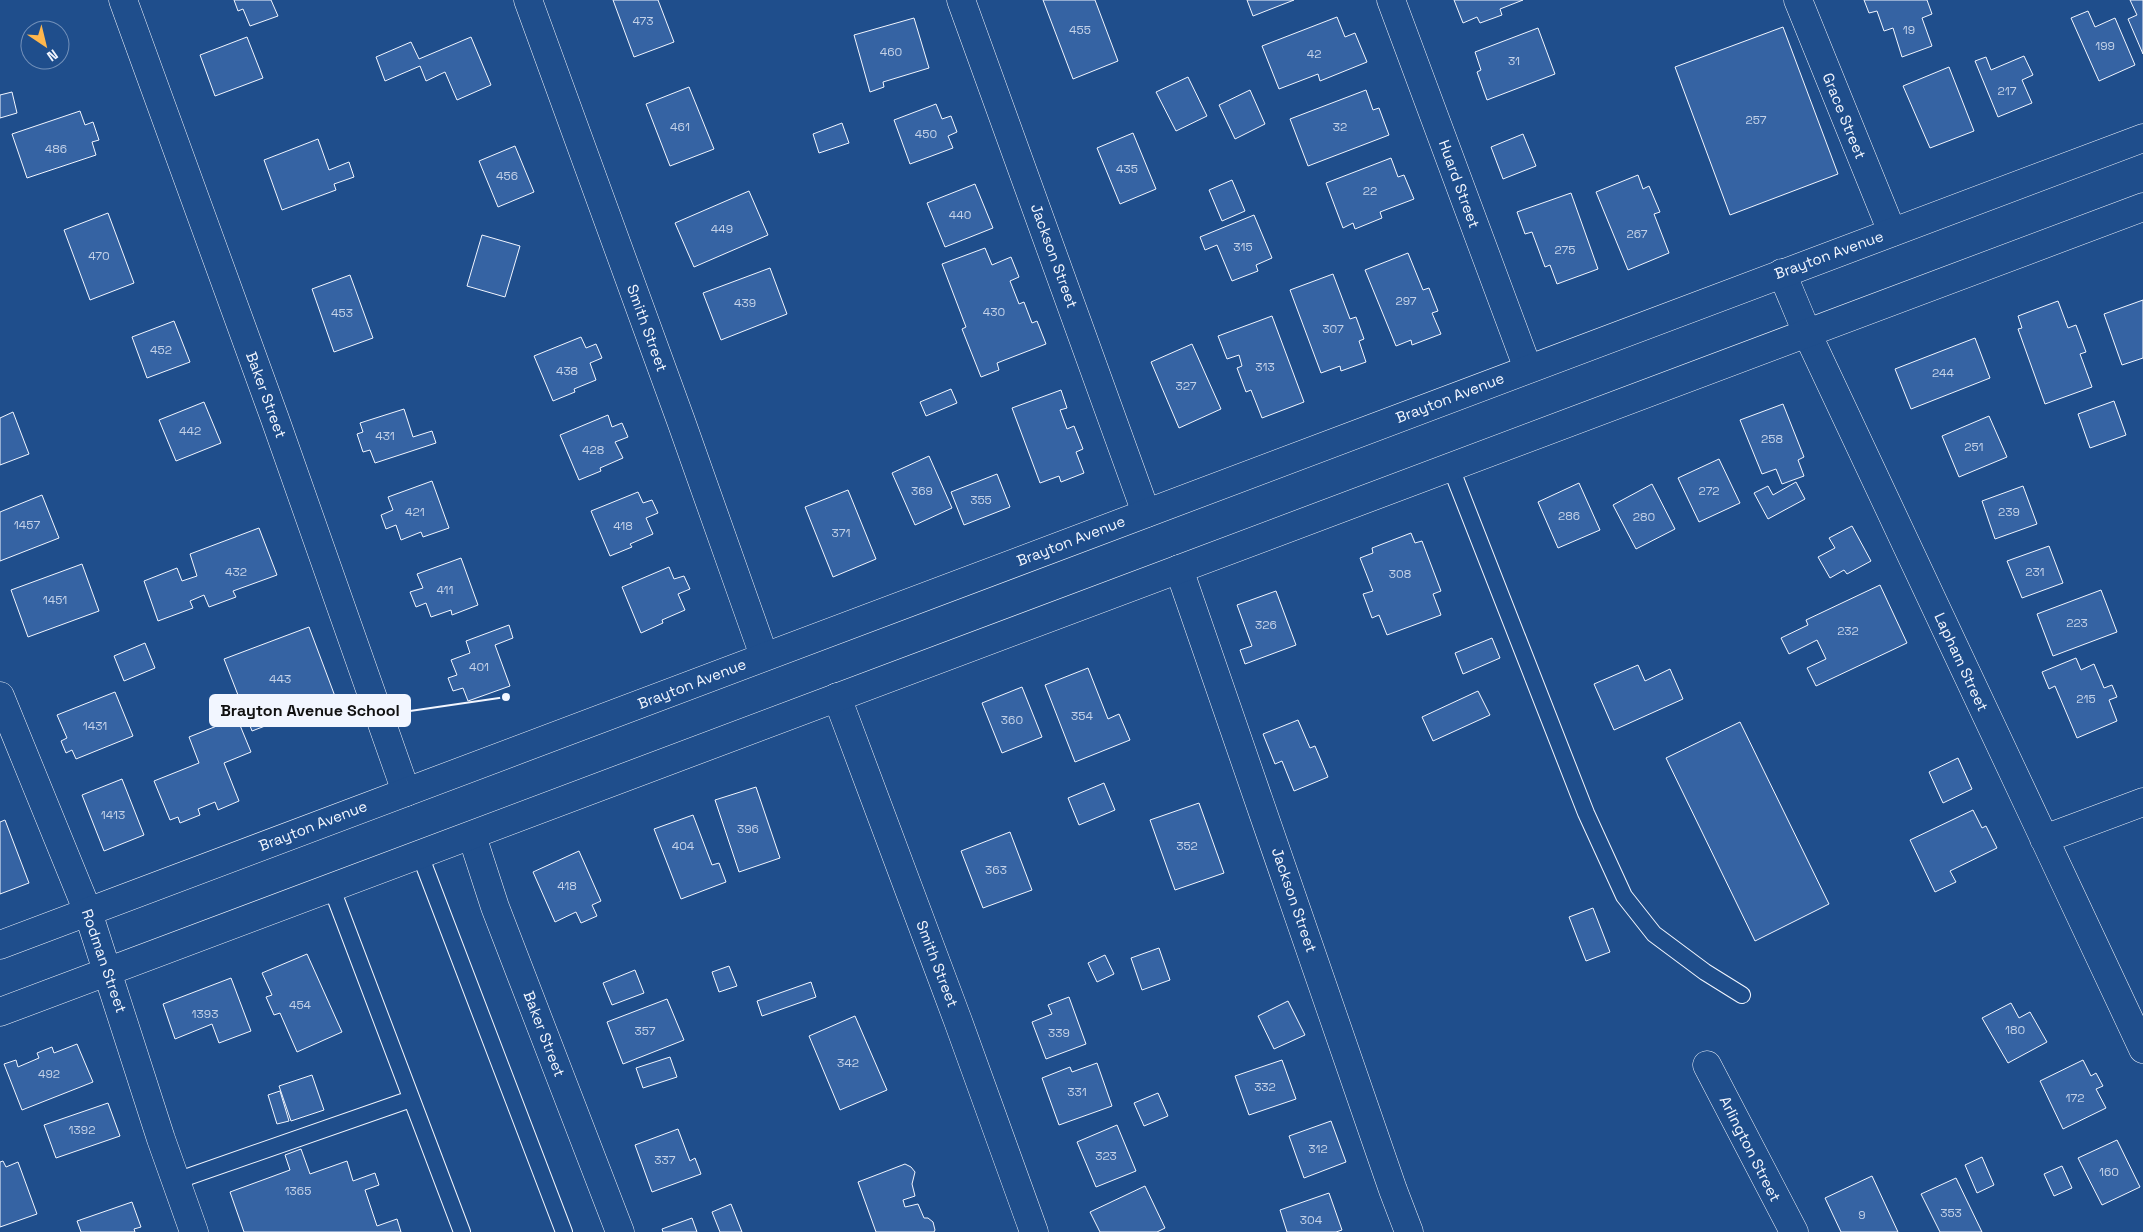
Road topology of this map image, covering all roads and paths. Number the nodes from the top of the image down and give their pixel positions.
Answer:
1 (124, 0) edge
2 (528, 0) edge
3 (962, 0) edge
4 (1390, 0) edge
5 (1798, 0) edge
6 (2143, 138) edge
7 (2143, 207) edge
8 (1892, 232) junction
9 (1782, 273) junction
10 (1807, 333) junction
11 (1528, 369) junction
12 (1451, 468) junction
13 (1146, 513) junction
14 (1179, 569) junction
15 (764, 656) junction
16 (0, 696) edge
17 (837, 698) junction
18 (406, 792) junction
19 (2143, 802) edge
20 (472, 836) junction
21 (2044, 839) junction
22 (420, 855) junction
23 (332, 889) junction
24 (88, 912) junction
25 (0, 945) edge
26 (109, 972) junction
27 (1742, 995) dead end
28 (0, 1012) edge
29 (2143, 1049) edge
30 (1707, 1065) dead end
31 (411, 1099) junction
32 (176, 1181) junction
33 (194, 1232) edge
34 (462, 1232) edge
35 (564, 1232) edge
36 (620, 1232) edge
37 (1034, 1232) edge
38 (1409, 1232) edge
39 (1794, 1232) edge

1 - 18 street, Baker Street
2 - 15 street, Smith Street
3 - 13 street, Jackson Street
4 - 11 street, Huard Street
5 - 8 street, Grace Street
6 - 8 street, Brayton Avenue
7 - 10 street
8 - 9 street, Brayton Avenue
9 - 10 street, Lapham Street
9 - 11 street, Brayton Avenue
10 - 12 street
10 - 21 street, Lapham Street
11 - 13 street, Brayton Avenue
12 - 14 street
12 - 27 lane
13 - 15 street, Brayton Avenue
14 - 17 street
14 - 38 street, Jackson Street
15 - 18 street, Brayton Avenue
16 - 24 street, Rodman Street
17 - 20 street
17 - 37 street, Smith Street
18 - 24 street, Brayton Avenue
19 - 21 street
20 - 22 street
20 - 36 street, Baker Street
21 - 29 street, Lapham Street
22 - 23 street
22 - 35 lane
23 - 26 street
23 - 31 lane
24 - 25 street, Brayton Avenue
24 - 26 street, Rodman Street
26 - 28 street
26 - 32 street, Rodman Street
30 - 39 street, Arlington Street
31 - 32 lane
31 - 34 lane
32 - 33 street, Rodman Street

